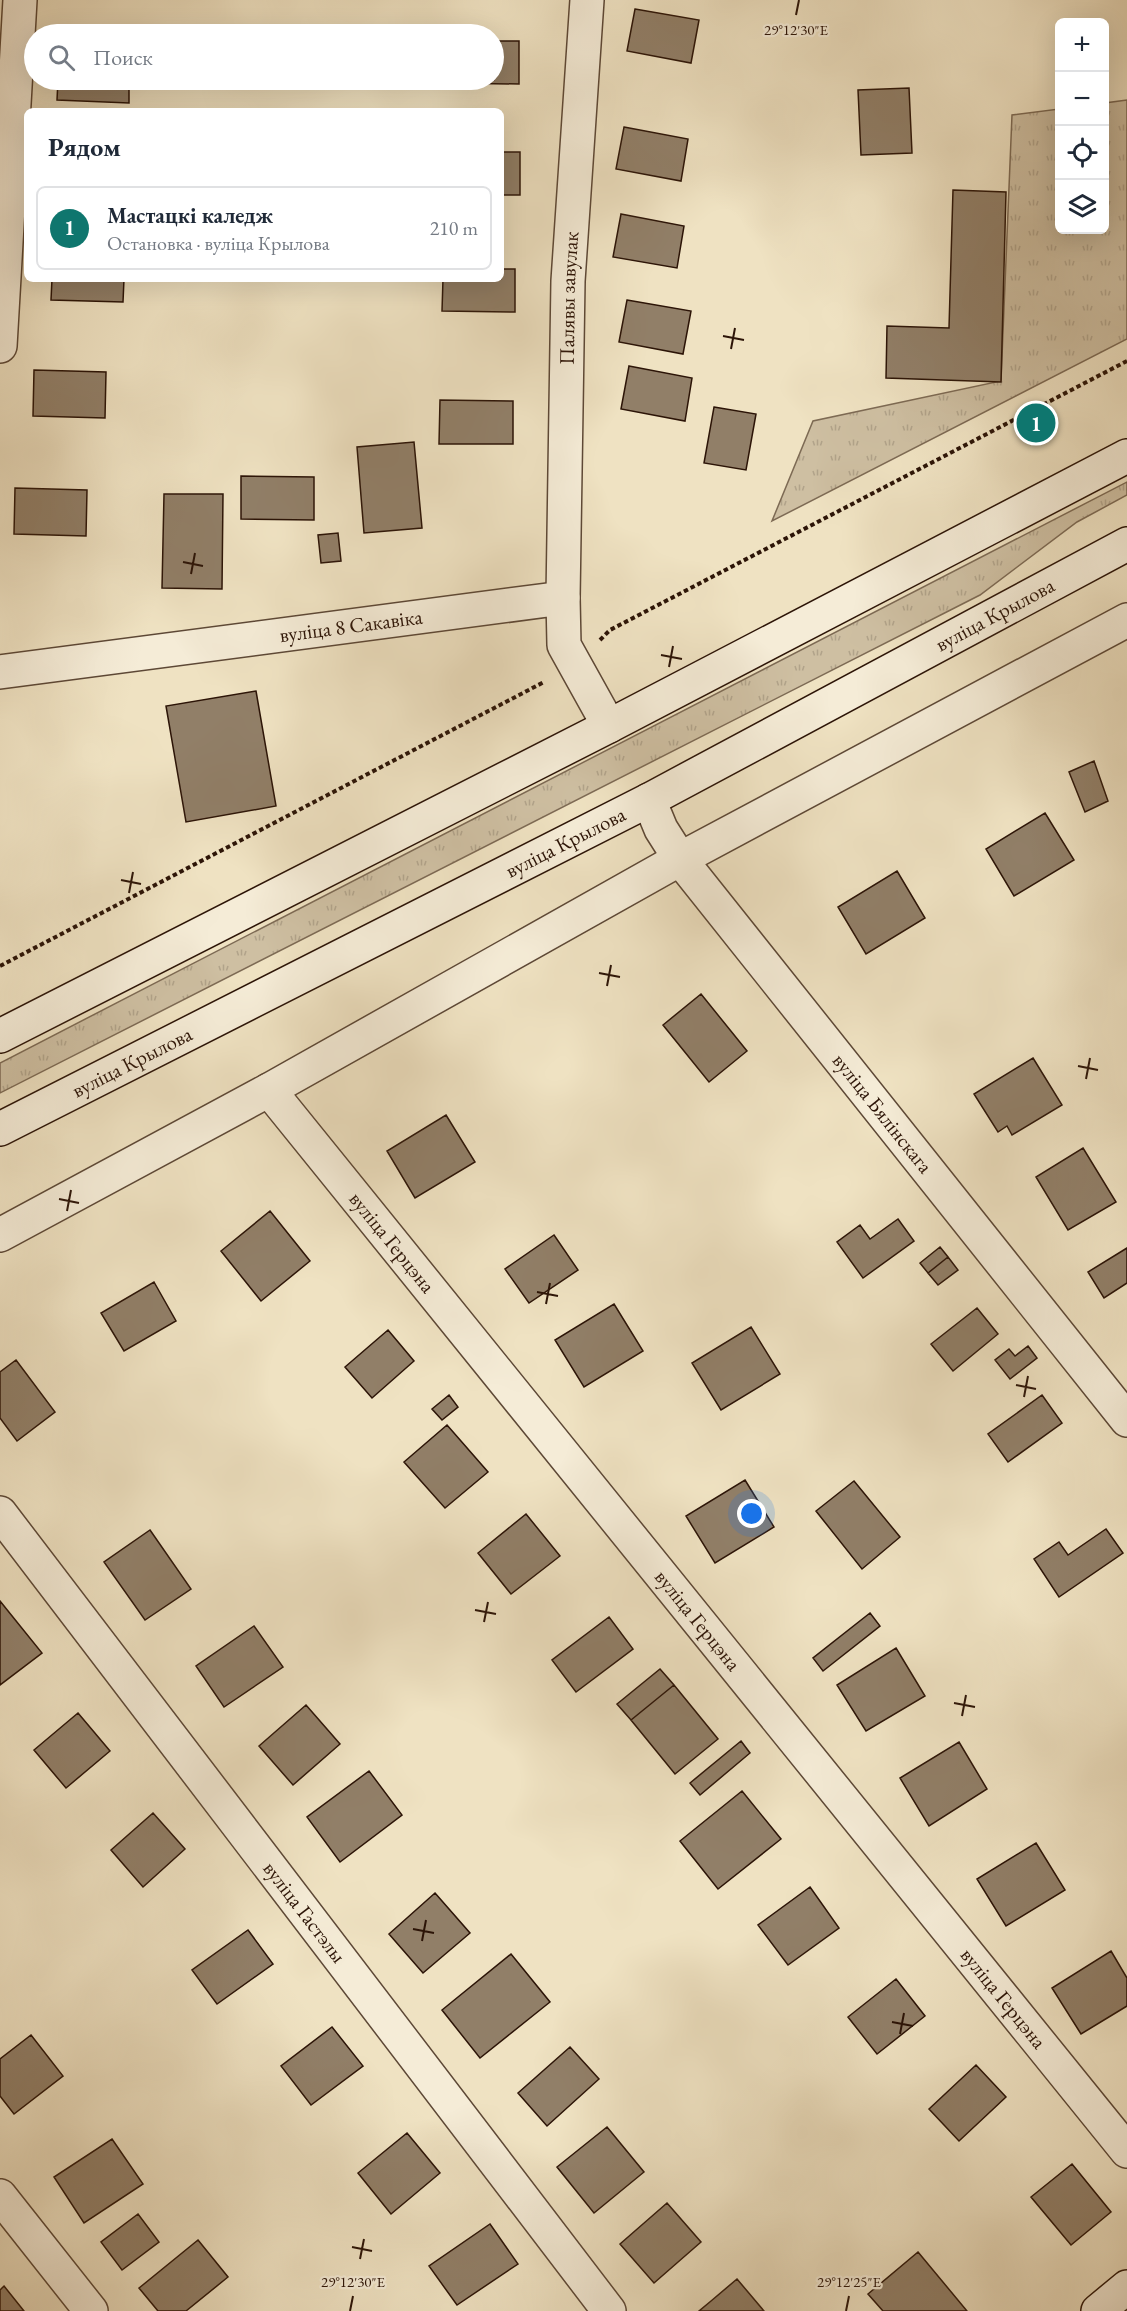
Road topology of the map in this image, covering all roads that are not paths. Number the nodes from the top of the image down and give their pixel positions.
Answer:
1 (20, 0) edge
2 (587, 0) edge
3 (0, 346) edge
4 (1127, 456) edge
5 (1127, 544) edge
6 (564, 598) junction
7 (1127, 620) edge
8 (0, 672) edge
9 (609, 726) junction
10 (649, 800) junction
11 (680, 859) junction
12 (0, 1036) edge
13 (269, 1090) junction
14 (0, 1129) edge
15 (0, 1235) edge
16 (1127, 1420) edge
17 (0, 1513) edge
18 (1127, 2151) edge
19 (0, 2196) edge
20 (1127, 2287) edge
21 (91, 2311) edge
22 (609, 2311) edge
23 (1098, 2311) edge

1 - 3 street
2 - 6 street, Палявы завулак
4 - 9 street
5 - 10 street, вуліца Крылова
6 - 8 street, вуліца 8 Сакавіка
6 - 9 street
7 - 11 street
9 - 12 street
10 - 11 street, вуліца Бялінскага
10 - 14 street, вуліца Крылова
11 - 13 street
11 - 16 street, вуліца Бялінскага
13 - 15 street
13 - 18 street, вуліца Герцэна
17 - 22 street, вуліца Гастэлы
19 - 21 street
20 - 23 street

